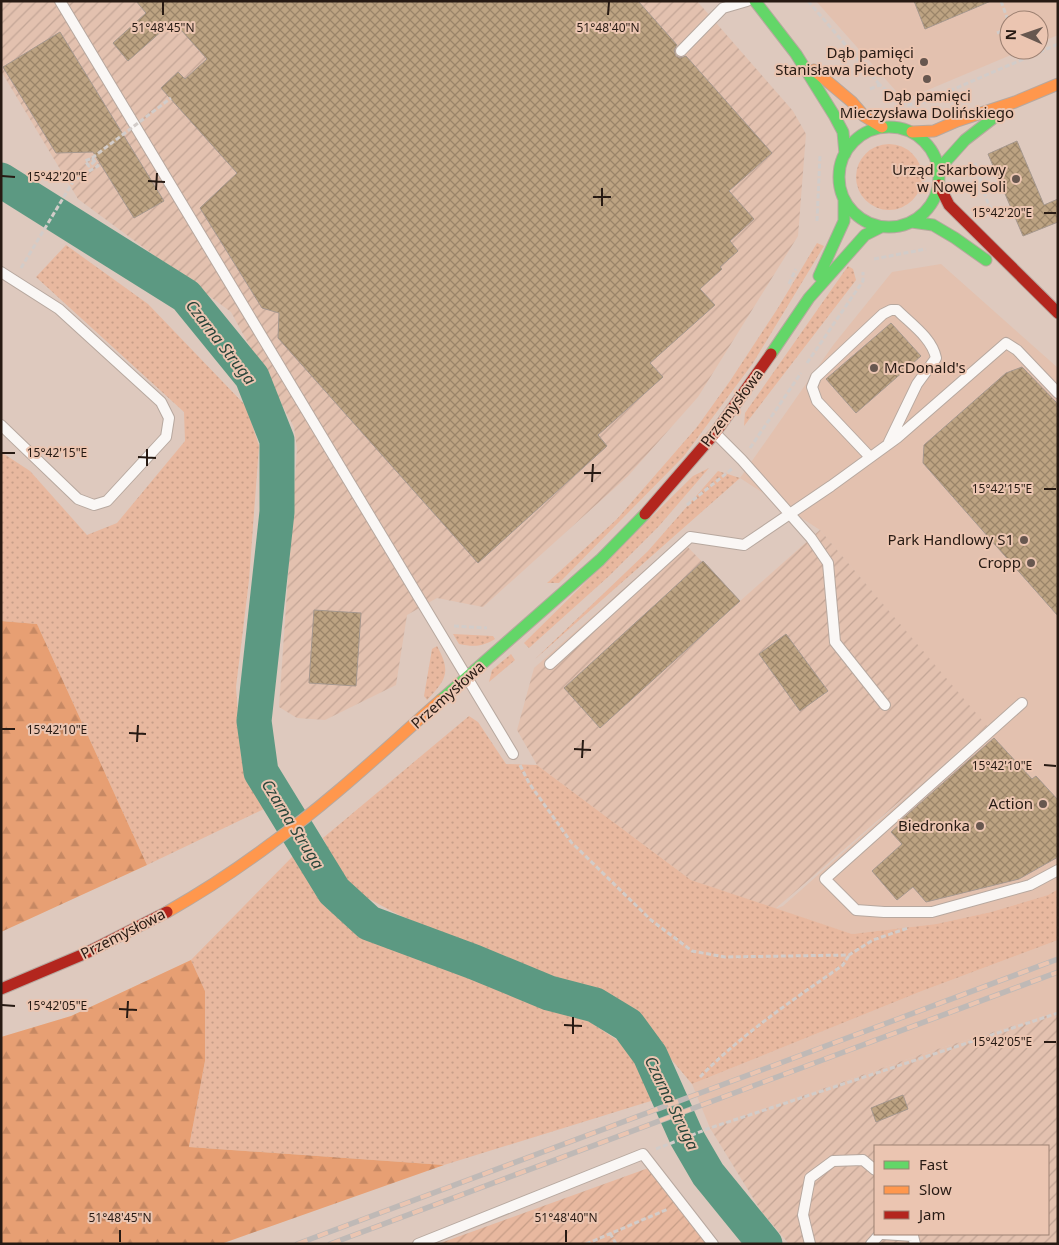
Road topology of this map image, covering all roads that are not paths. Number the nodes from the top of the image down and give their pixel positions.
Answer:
1 (60, 1) edge
2 (747, 1) edge
3 (755, 1) edge
4 (720, 5) edge
5 (681, 51) dead end
6 (796, 54) junction
7 (1058, 84) edge
8 (1015, 102) junction
9 (882, 127) junction
10 (912, 132) junction
11 (845, 154) junction
12 (939, 169) junction
13 (939, 185) junction
14 (844, 200) junction
15 (912, 222) junction
16 (881, 227) junction
17 (1, 272) edge
18 (808, 298) junction
19 (1057, 311) edge
20 (1058, 394) edge
21 (1, 425) edge
22 (715, 433) junction
23 (889, 443) junction
24 (870, 457) junction
25 (788, 514) junction
26 (550, 664) dead end
27 (467, 678) junction
28 (1022, 703) dead end
29 (886, 705) dead end
30 (513, 754) road end
31 (1058, 870) edge
32 (1, 989) edge
33 (874, 1169) edge
34 (880, 1235) edge
35 (897, 1235) edge
36 (418, 1244) edge
37 (713, 1244) edge
38 (810, 1244) edge
39 (871, 1244) edge
40 (915, 1244) edge

1 - 27 lane
2 - 4 lane
3 - 6 street
4 - 5 lane
6 - 9 street
6 - 11 street
7 - 8 street
8 - 10 street
8 - 12 street
9 - 10 street
9 - 11 street
10 - 12 street
11 - 14 street
12 - 13 street
13 - 15 street
13 - 19 street
14 - 16 street
14 - 18 street, Przemysłowa
15 - 16 street
15 - 19 street
16 - 18 street, Przemysłowa
17 - 21 lane
18 - 22 street, Przemysłowa
20 - 23 lane
22 - 25 lane
22 - 27 street, Przemysłowa
23 - 24 lane
23 - 24 lane
24 - 25 lane
25 - 26 lane
25 - 29 lane
27 - 30 lane
27 - 32 street, Przemysłowa
28 - 31 lane
33 - 38 lane
34 - 39 lane
35 - 40 lane
36 - 37 lane

